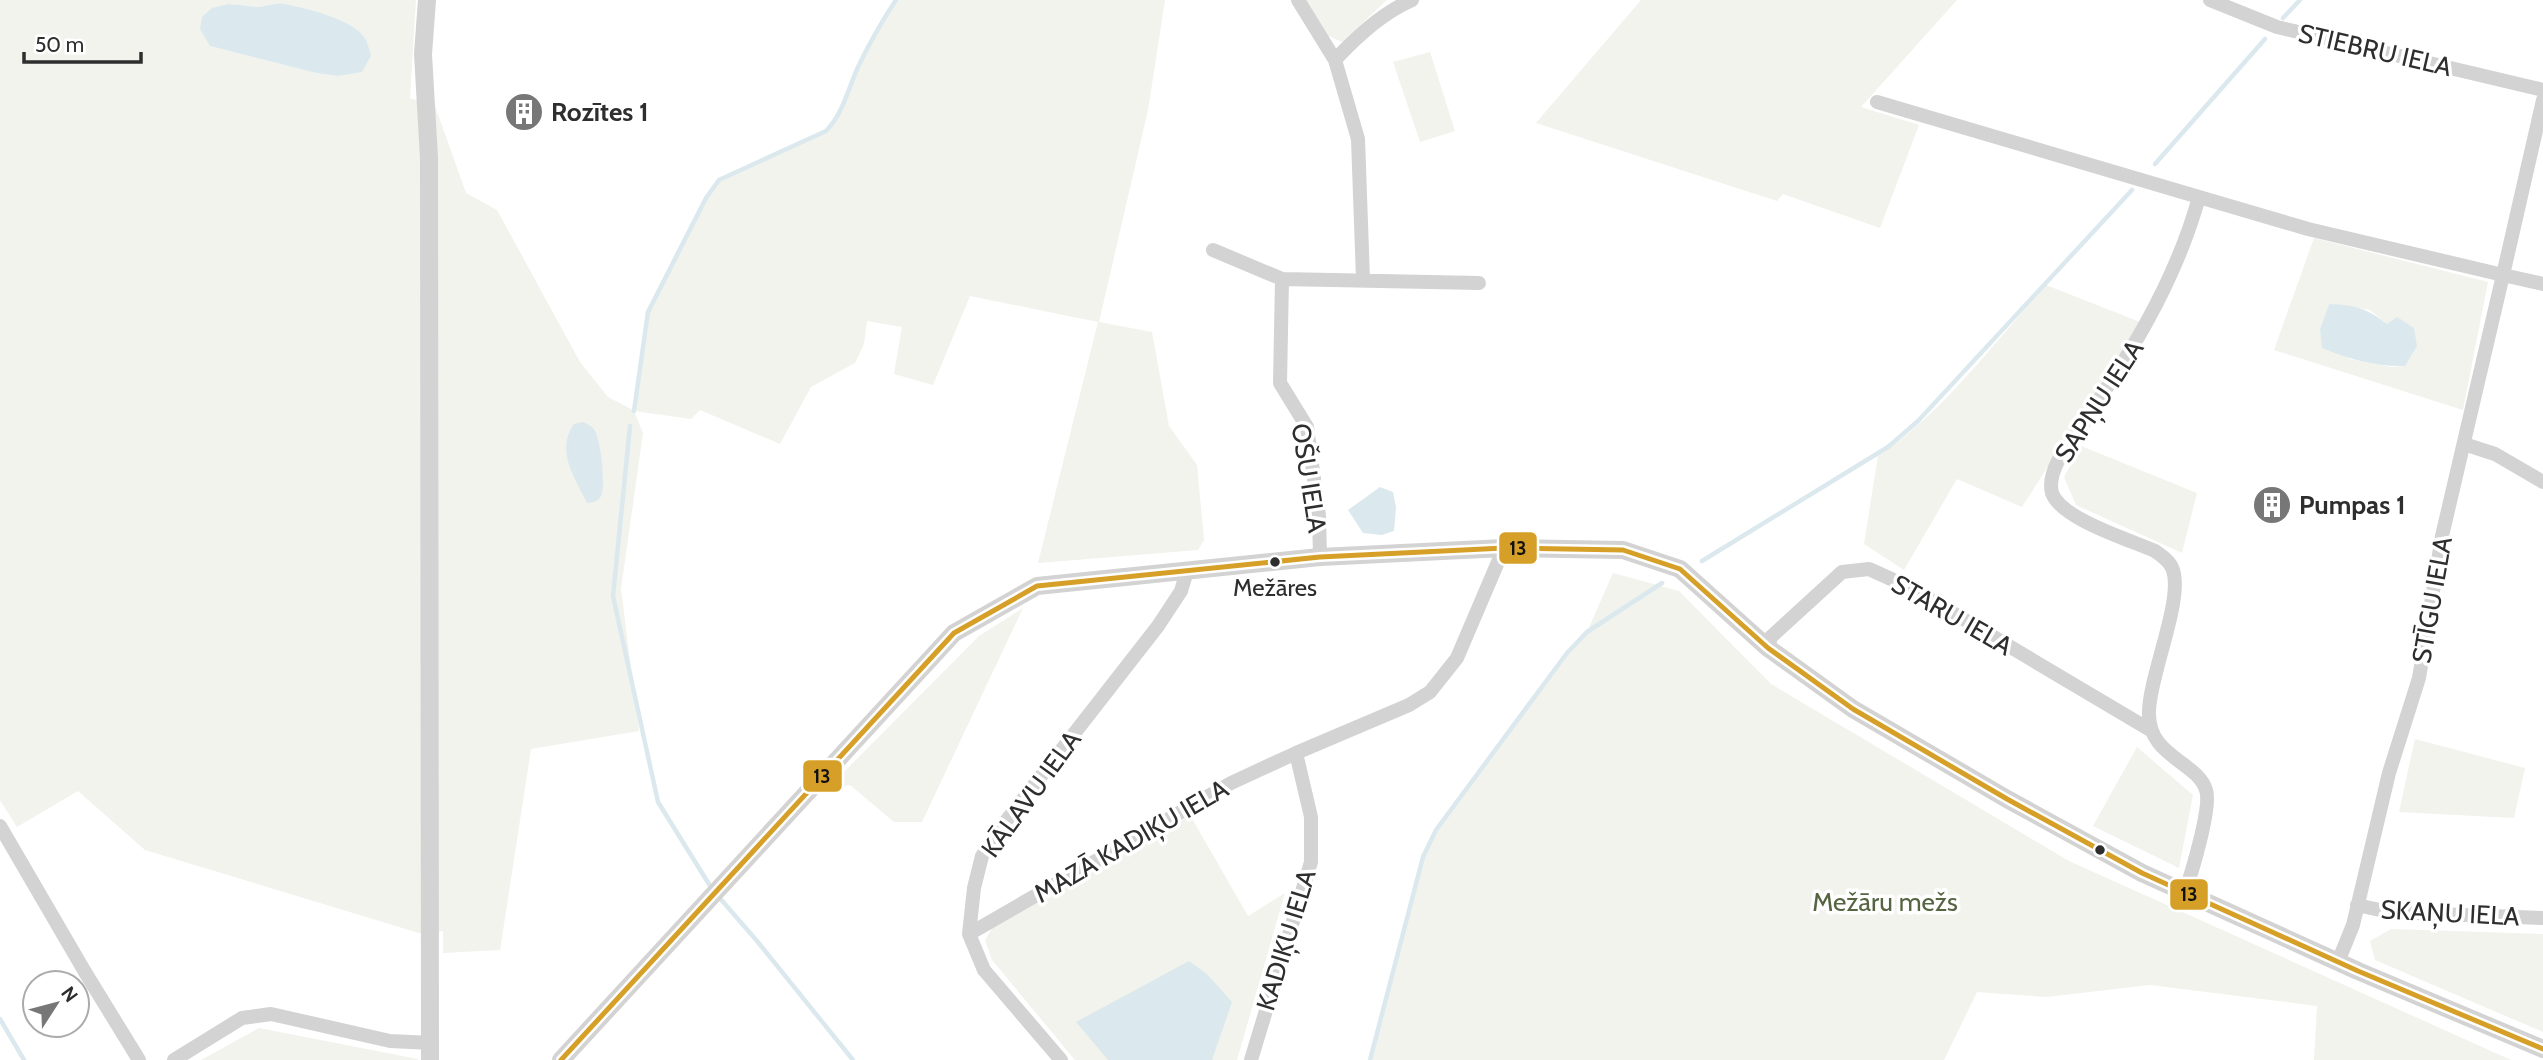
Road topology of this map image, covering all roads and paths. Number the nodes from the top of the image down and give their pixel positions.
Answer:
1 (427, 0) edge
2 (1298, 0) edge
3 (1412, 0) edge
4 (2210, 0) edge
5 (1335, 60) junction
6 (2543, 90) edge
7 (2543, 100) edge
8 (1877, 102) dead end
9 (2199, 197) junction
10 (1213, 250) dead end
11 (2503, 275) junction
12 (1282, 279) junction
13 (1363, 279) junction
14 (1479, 283) dead end
15 (2543, 284) edge
16 (2465, 444) junction
17 (2543, 482) edge
18 (1504, 548) junction
19 (1320, 557) junction
20 (1186, 571) junction
21 (1768, 648) junction
22 (2152, 731) junction
23 (1296, 753) junction
24 (0, 827) edge
25 (2184, 894) junction
26 (2357, 905) junction
27 (2543, 918) edge
28 (969, 934) junction
29 (2338, 962) junction
30 (2543, 1049) edge
31 (430, 1051) edge
32 (139, 1060) edge
33 (174, 1060) edge
34 (561, 1060) edge
35 (1061, 1060) edge
36 (1251, 1060) edge

1 - 31 street
2 - 5 street
3 - 5 street
4 - 6 street, STIEBRU IELA
5 - 13 street
7 - 11 street, STĪGU IELA
8 - 9 street
9 - 11 street
9 - 22 street, SAPŅU IELA
10 - 12 street
11 - 15 street
11 - 16 street, STĪGU IELA
12 - 13 street
12 - 19 street, OŠU IELA
13 - 14 street
16 - 17 street
16 - 26 street, STĪGU IELA
18 - 19 street
18 - 21 street
18 - 23 street
19 - 20 street
20 - 28 street, KĀLAVU IELA
20 - 34 street
21 - 22 street, STARU IELA
21 - 25 street
22 - 25 street
23 - 28 street, MAZĀ KADIĶU IELA
23 - 36 street, KADIĶU IELA
24 - 32 street
25 - 29 street
26 - 27 street, SKAŅU IELA
26 - 29 street, STĪGU IELA
28 - 35 street, KĀLAVU IELA
29 - 30 street
31 - 33 street

